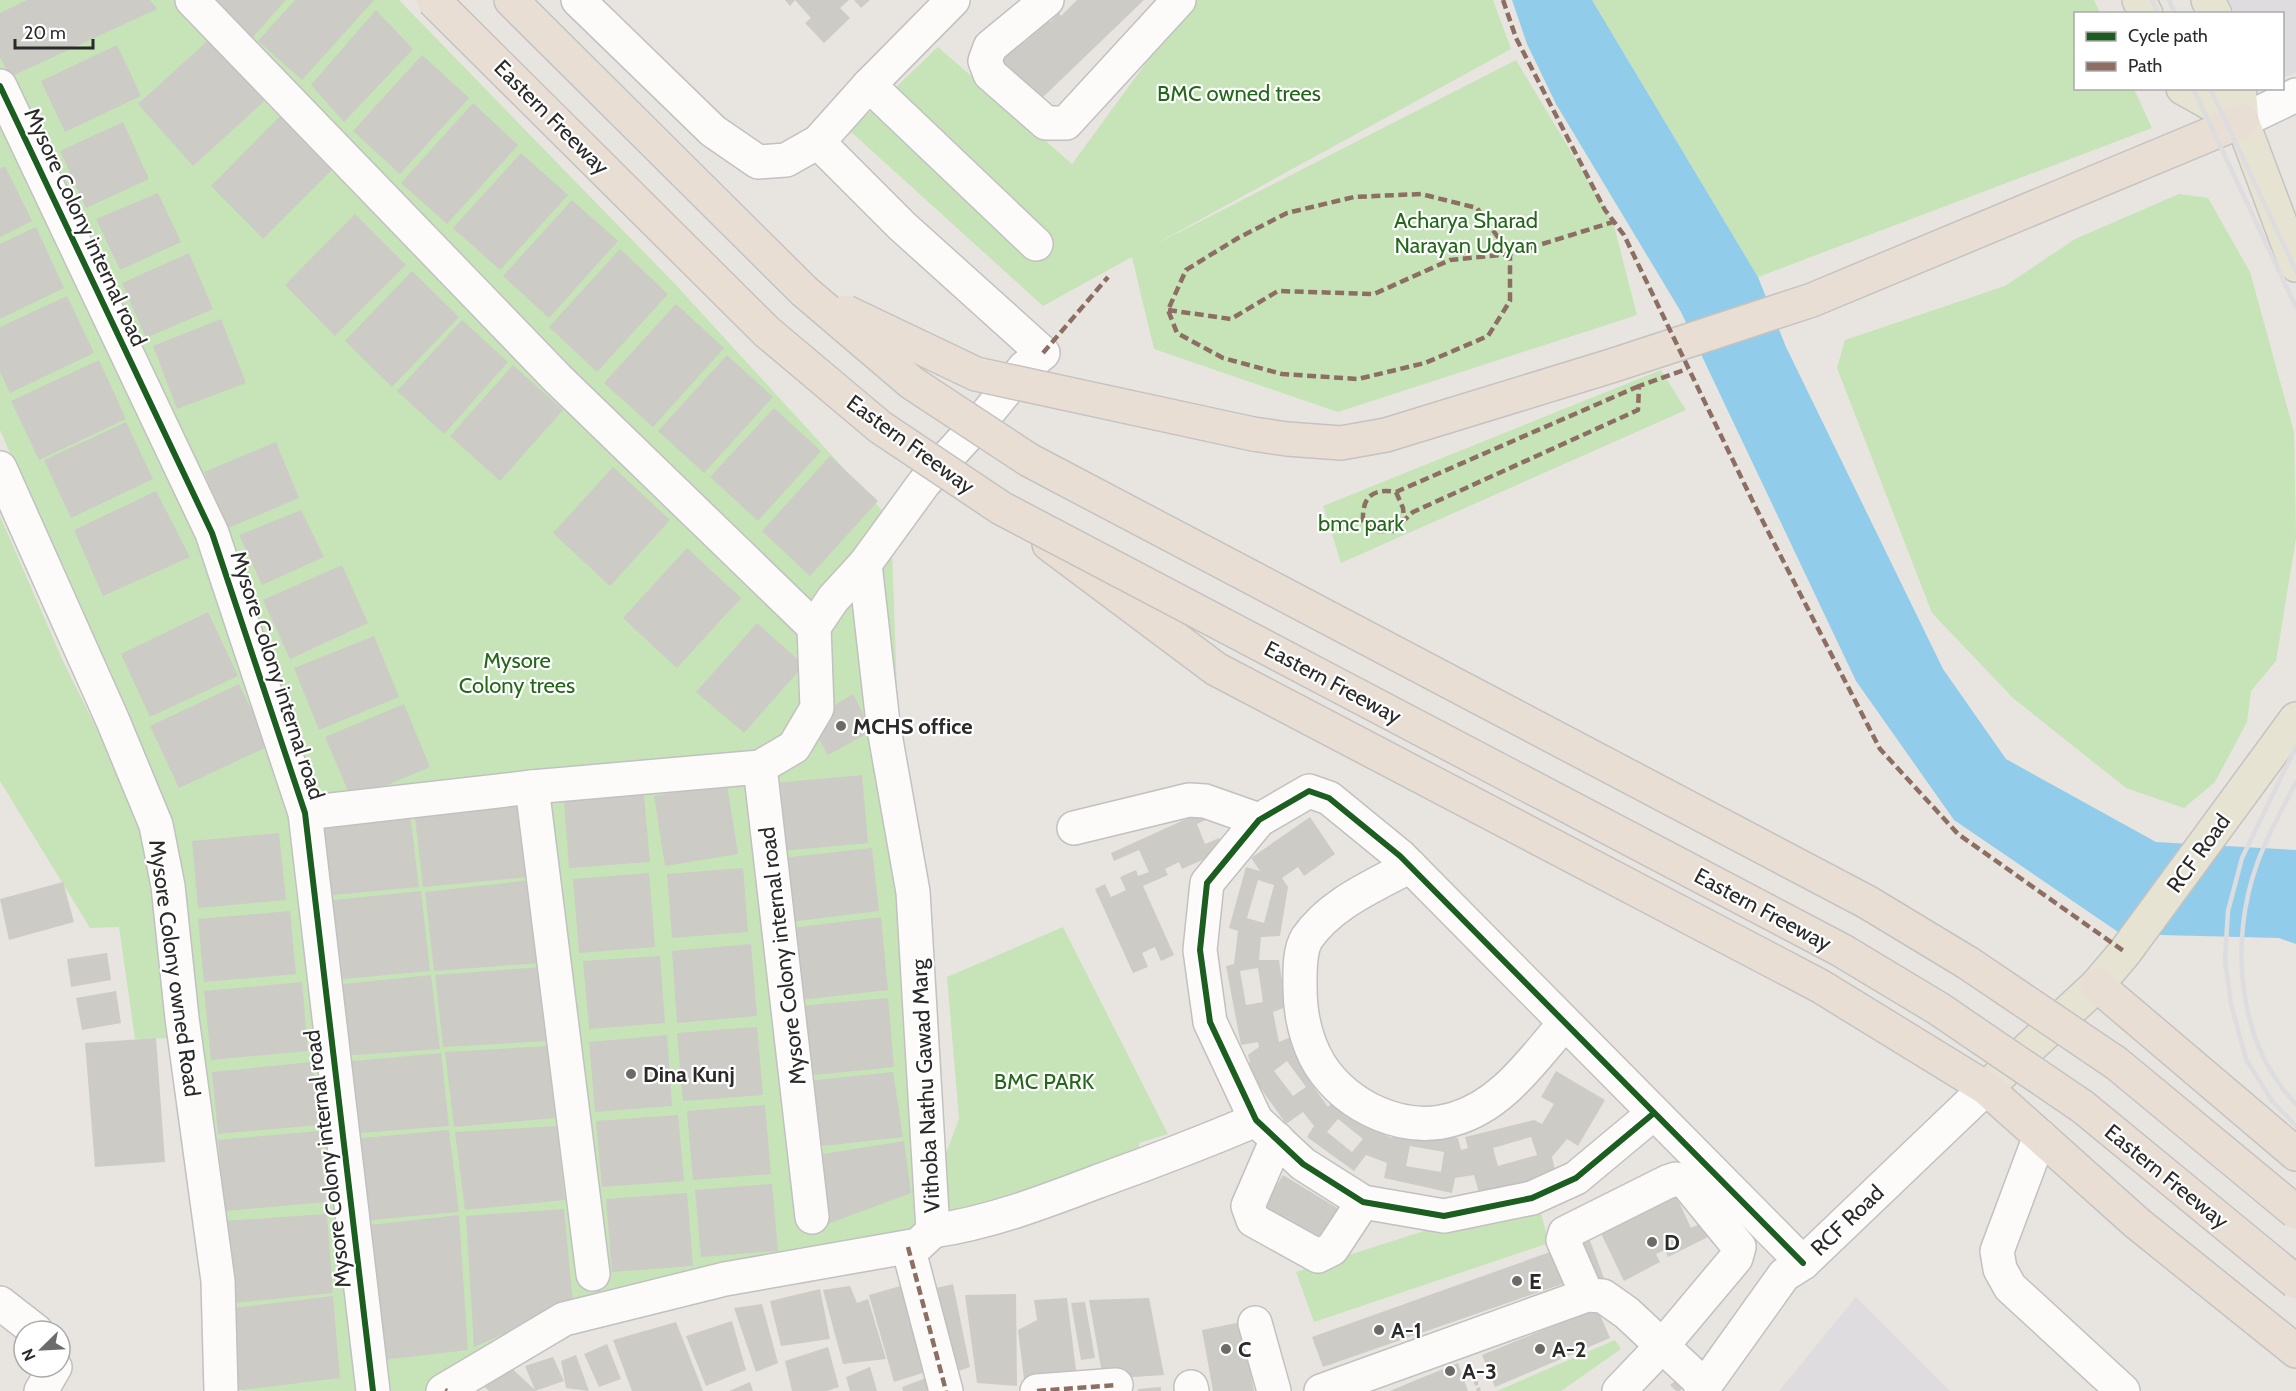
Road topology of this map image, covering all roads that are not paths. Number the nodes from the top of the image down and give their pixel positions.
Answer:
1 (192, 0) edge
2 (434, 0) edge
3 (511, 0) edge
4 (578, 0) edge
5 (953, 0) edge
6 (1047, 0) edge
7 (1179, 0) edge
8 (868, 85) junction
9 (0, 86) edge
10 (2187, 90) edge
11 (2239, 90) edge
12 (2296, 95) edge
13 (2242, 121) junction
14 (818, 142) junction
15 (1036, 244) dead end
16 (2296, 265) edge
17 (804, 291) junction
18 (0, 468) edge
19 (1001, 508) junction
20 (865, 564) junction
21 (814, 627) junction
22 (2296, 719) edge
23 (760, 767) junction
24 (532, 787) junction
25 (305, 813) junction
26 (1259, 820) junction
27 (1074, 828) dead end
28 (1410, 866) junction
29 (2097, 985) junction
30 (1565, 1023) junction
31 (1986, 1088) junction
32 (1654, 1113) junction
33 (1267, 1129) junction
34 (2040, 1136) junction
35 (2296, 1154) edge
36 (1363, 1202) junction
37 (2296, 1212) edge
38 (812, 1217) dead end
39 (921, 1239) junction
40 (1803, 1263) junction
41 (593, 1274) dead end
42 (2296, 1282) edge
43 (1587, 1295) junction
44 (0, 1303) edge
45 (21, 1319) edge
46 (1255, 1323) dead end
47 (1663, 1346) junction
48 (2296, 1351) edge
49 (1116, 1385) dead end
50 (1703, 1388) edge
51 (445, 1390) edge
52 (222, 1391) edge
53 (373, 1391) edge
54 (946, 1391) edge
55 (951, 1391) edge
56 (959, 1391) edge
57 (1037, 1391) edge
58 (1274, 1391) edge
59 (1321, 1391) edge
60 (1619, 1391) edge
61 (2123, 1391) edge

1 - 21 street
2 - 19 highway, Eastern Freeway, bridge
3 - 17 highway
4 - 14 street
5 - 8 street
6 - 7 street
8 - 14 street
8 - 15 street
9 - 25 street, Mysore Colony internal road
10 - 13 main road
11 - 13 main road
12 - 13 street
13 - 16 main road
13 - 17 highway, bridge
14 - 20 street
17 - 37 highway, bridge
18 - 52 street, Mysore Colony owned Road
19 - 31 highway, bridge
19 - 42 highway, Eastern Freeway, bridge
20 - 21 street
20 - 39 street, Vithoba Nathu Gawad Marg
21 - 23 street, Mysore Colony internal road
22 - 29 main road, RCF Road
23 - 24 street, Mysore Colony internal road
23 - 38 street, Mysore Colony internal road
24 - 25 street, Mysore Colony internal road
24 - 41 street
25 - 53 street, Mysore Colony internal road
26 - 27 street
26 - 28 street
26 - 33 street
28 - 30 street
28 - 30 street
29 - 31 main road, RCF Road
29 - 35 highway
30 - 32 street
31 - 34 highway
31 - 40 street, RCF Road
32 - 36 street
32 - 40 street
33 - 36 street
33 - 36 street
33 - 39 street
34 - 48 highway
34 - 61 street
39 - 51 street
39 - 54 street, Vithoba Nathu Gawad Marg
40 - 50 street, RCF Road
43 - 47 street
43 - 47 street
43 - 59 street
44 - 45 street
46 - 58 street
47 - 50 street
47 - 60 street
49 - 57 street
55 - 56 street

